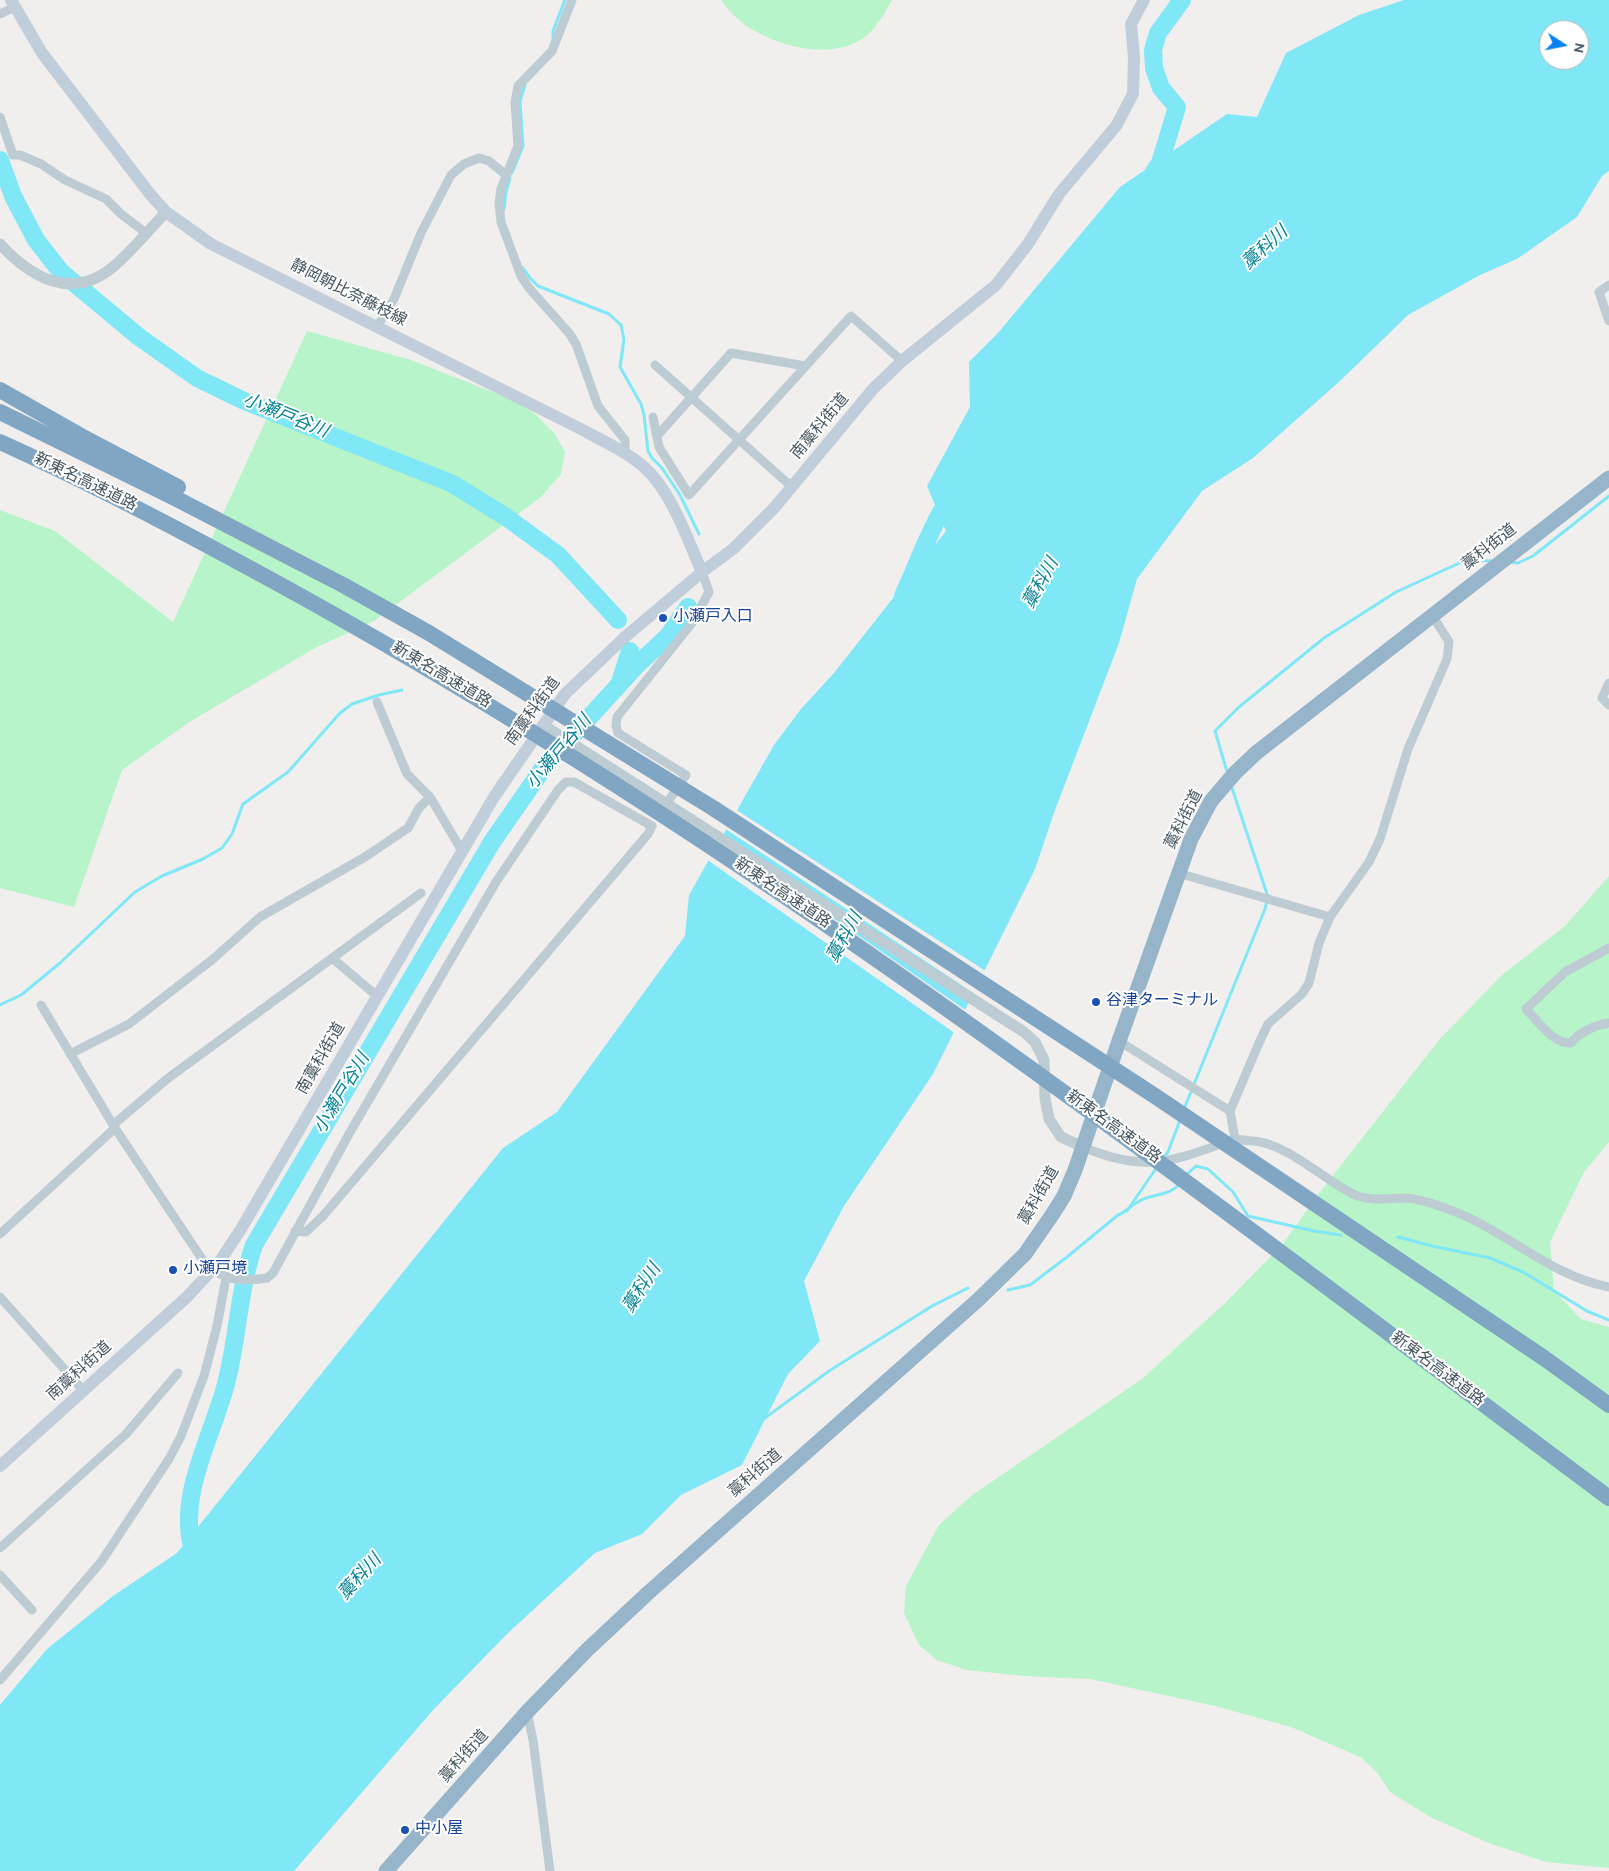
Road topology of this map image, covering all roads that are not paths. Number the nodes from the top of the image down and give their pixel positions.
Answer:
1 (572, 0) edge
2 (1144, 0) edge
3 (13, 4) edge
4 (0, 14) edge
5 (0, 117) edge
6 (506, 175) junction
7 (166, 212) junction
8 (146, 233) junction
9 (0, 244) edge
10 (1609, 285) edge
11 (1609, 321) edge
12 (377, 327) junction
13 (902, 361) junction
14 (655, 366) dead end
15 (805, 366) junction
16 (0, 390) edge
17 (691, 398) junction
18 (0, 412) edge
19 (652, 417) dead end
20 (657, 436) junction
21 (739, 440) junction
22 (0, 442) edge
23 (624, 453) junction
24 (1609, 478) edge
25 (792, 487) junction
26 (702, 572) junction
27 (343, 585) junction
28 (1432, 615) junction
29 (1609, 683) edge
30 (377, 702) dead end
31 (1609, 705) edge
32 (543, 724) junction
33 (430, 797) junction
34 (667, 804) junction
35 (652, 826) junction
36 (462, 851) junction
37 (1178, 873) junction
38 (421, 893) dead end
39 (1330, 917) junction
40 (1609, 948) edge
41 (332, 958) junction
42 (377, 996) junction
43 (40, 1005) dead end
44 (1609, 1023) edge
45 (1119, 1041) junction
46 (70, 1054) junction
47 (1230, 1112) junction
48 (114, 1126) junction
49 (1234, 1140) junction
50 (1083, 1147) junction
51 (295, 1231) junction
52 (0, 1234) edge
53 (213, 1270) junction
54 (226, 1278) junction
55 (1609, 1287) edge
56 (0, 1297) edge
57 (178, 1374) dead end
58 (84, 1390) junction
59 (1609, 1405) edge
60 (0, 1466) edge
61 (1609, 1498) edge
62 (0, 1548) edge
63 (0, 1575) edge
64 (32, 1610) dead end
65 (0, 1680) edge
66 (527, 1712) junction
67 (386, 1871) edge
68 (550, 1871) edge

1 - 6 street
2 - 13 main road, 南藁科街道
3 - 4 street
3 - 7 main road, 静岡朝比奈藤枝線
5 - 8 street
6 - 12 street
6 - 23 street
7 - 8 street
7 - 12 main road, 静岡朝比奈藤枝線
8 - 9 street
10 - 11 street
12 - 23 main road, 静岡朝比奈藤枝線
13 - 15 street
13 - 25 main road, 南藁科街道
14 - 17 street
15 - 17 street
15 - 21 street
16 - 27 highway
17 - 20 street
17 - 21 street
18 - 27 highway, 新東名高速道路
19 - 20 street
20 - 21 street
21 - 25 street
22 - 61 highway, 新東名高速道路
23 - 26 main road, 静岡朝比奈藤枝線
24 - 28 highway, 藁科街道
25 - 26 main road, 南藁科街道
26 - 32 main road, 南藁科街道
26 - 34 street
27 - 59 highway, 新東名高速道路
28 - 37 highway, 藁科街道
28 - 39 street
29 - 31 street
30 - 33 street
32 - 34 street
32 - 36 main road, 南藁科街道
33 - 36 street
33 - 46 street
34 - 35 street
34 - 50 street
35 - 51 street
35 - 51 street
36 - 42 main road, 南藁科街道
37 - 39 street
37 - 45 highway, 藁科街道
38 - 41 street
39 - 47 street
40 - 44 street
41 - 42 street
41 - 48 street
42 - 53 main road, 南藁科街道
43 - 46 street
45 - 47 street
45 - 50 highway, 藁科街道
46 - 48 street
47 - 49 street
48 - 52 street
48 - 53 street
49 - 50 street
49 - 55 street
50 - 66 highway, 藁科街道
51 - 54 street
53 - 54 street
53 - 58 main road, 南藁科街道
54 - 65 street
56 - 58 street
57 - 62 street
58 - 60 main road, 南藁科街道
63 - 64 street
66 - 67 highway, 藁科街道
66 - 68 street

